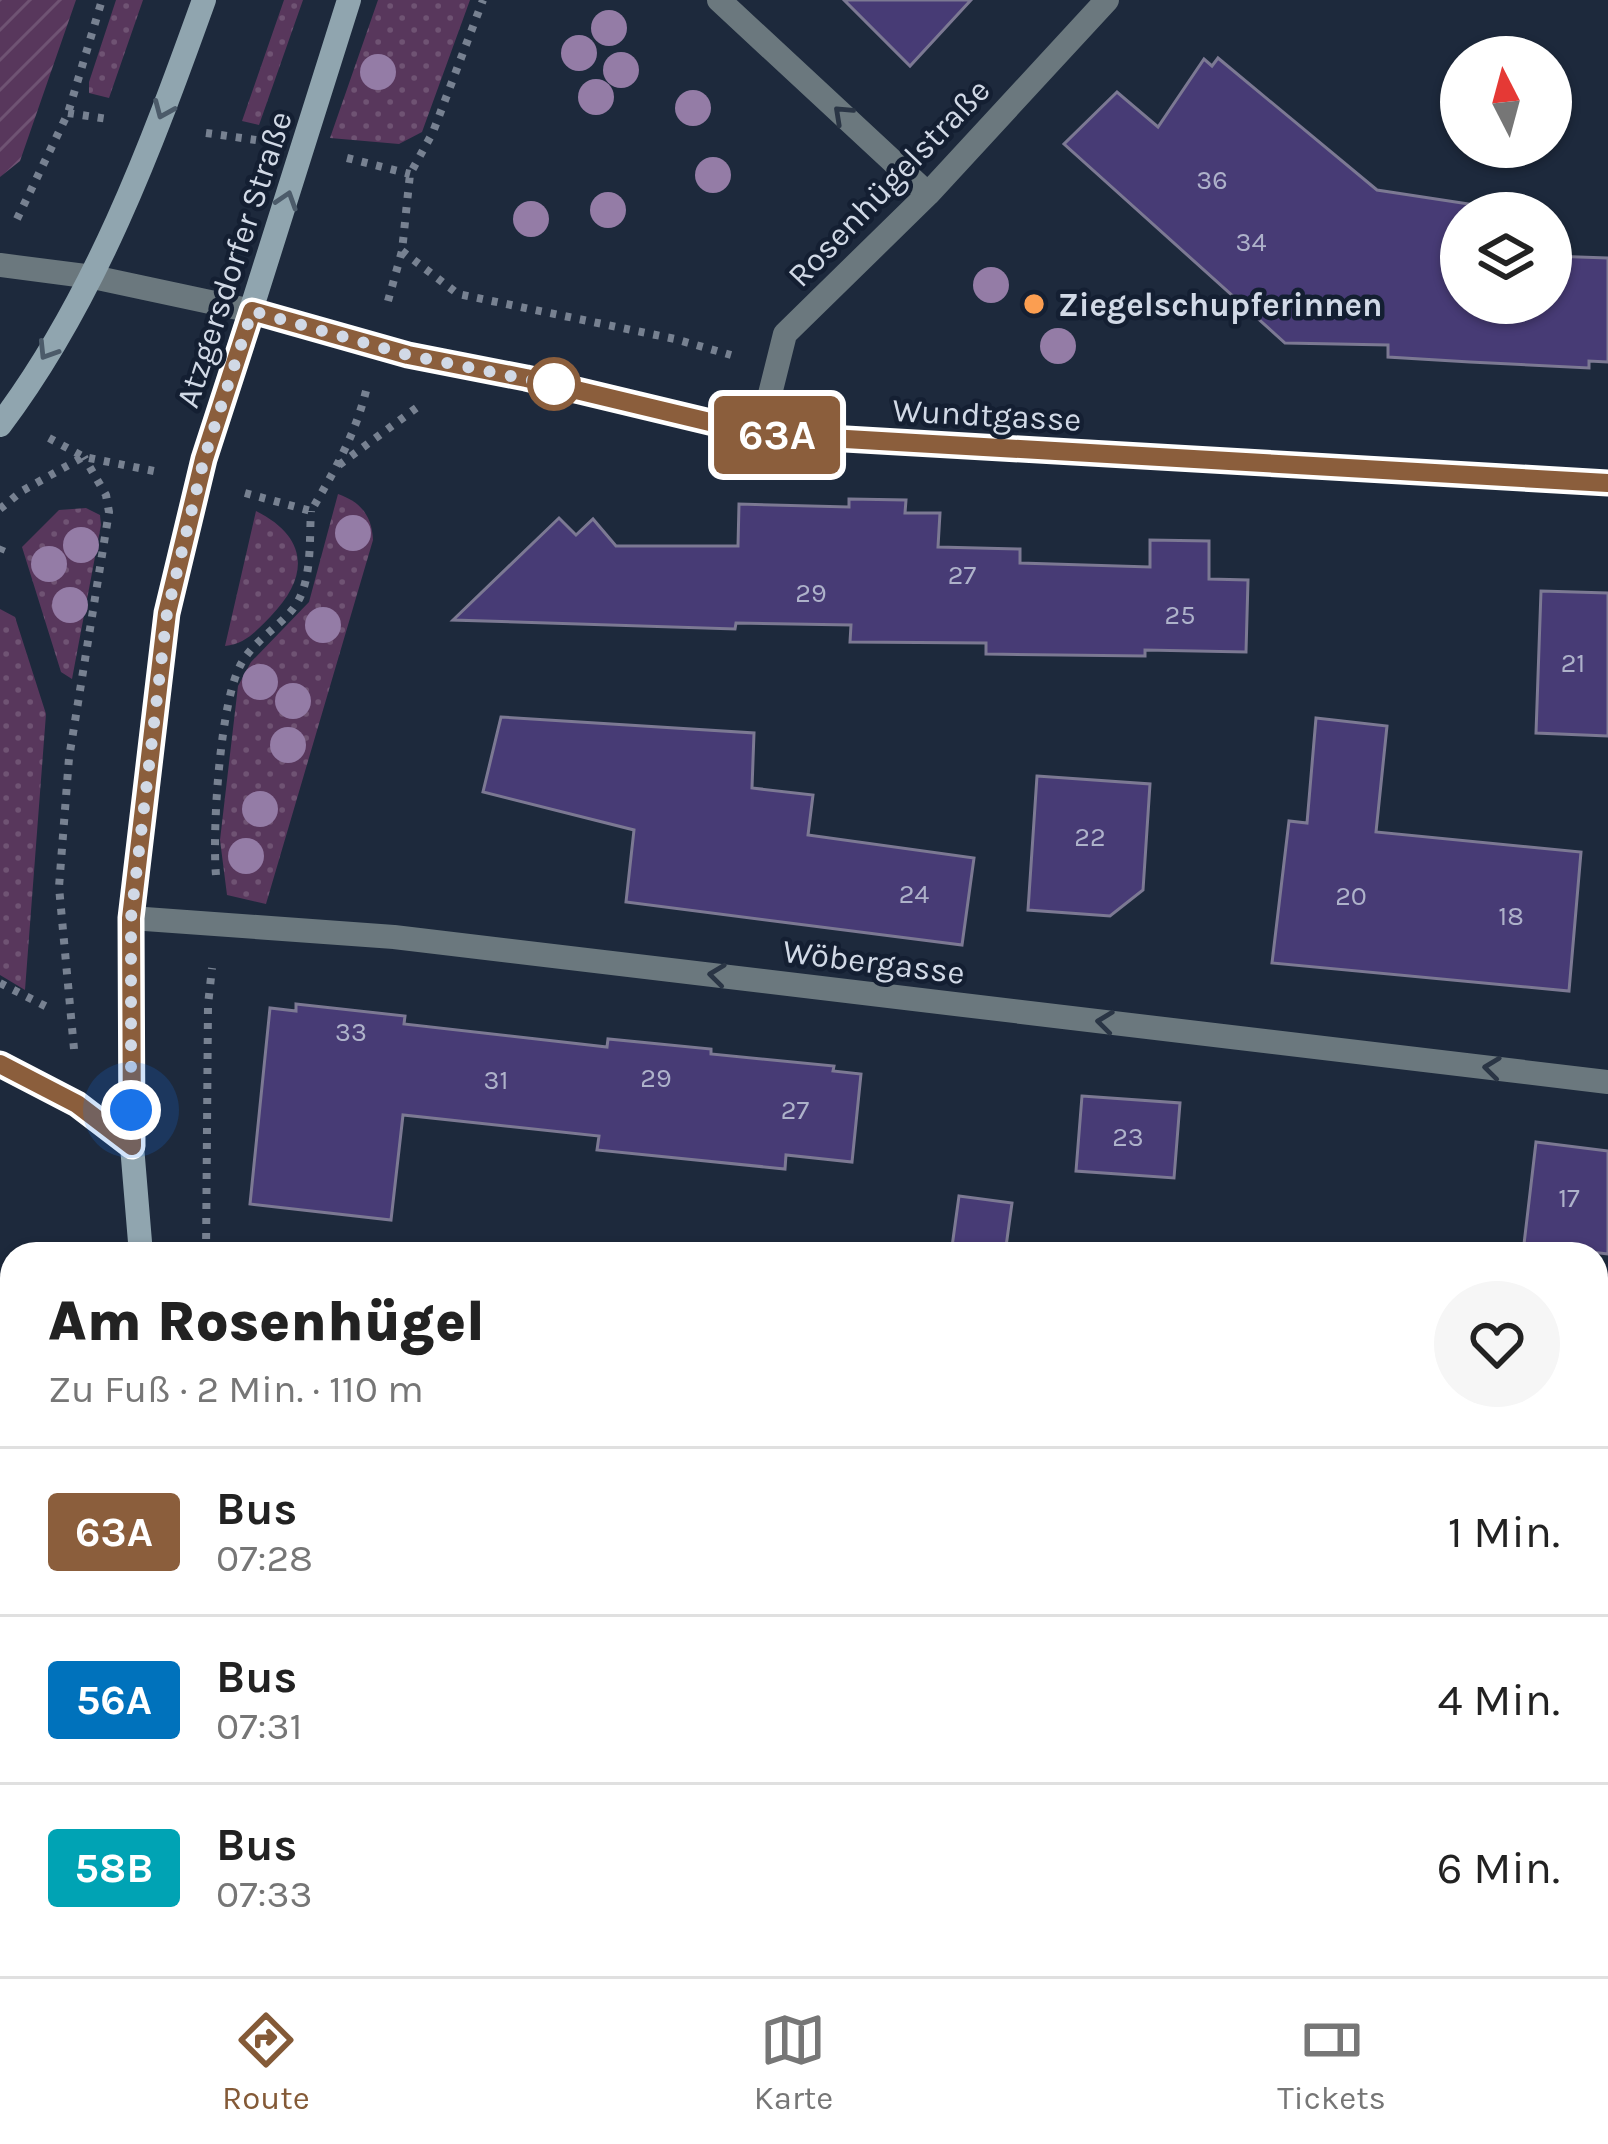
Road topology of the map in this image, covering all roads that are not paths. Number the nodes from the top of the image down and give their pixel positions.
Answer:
1 (204, 0) edge
2 (349, 0) edge
3 (719, 0) edge
4 (1107, 0) edge
5 (928, 194) junction
6 (0, 266) edge
7 (93, 277) junction
8 (252, 311) junction
9 (0, 425) edge
10 (760, 434) junction
11 (1608, 483) edge
12 (131, 918) junction
13 (0, 1064) edge
14 (1608, 1082) edge
15 (132, 1146) junction
16 (139, 1242) edge

1 -> 7 main road
8 -> 2 main road, Atzgersdorfer Straße
5 -> 3 street
4 - 5 street, Rosenhügelstraße
5 - 10 street, Rosenhügelstraße
6 - 7 street, Wundtgasse
7 - 8 street, Wundtgasse
7 -> 9 main road
8 - 10 street, Wundtgasse
8 - 12 main road, Atzgersdorfer Straße
10 - 11 street, Wundtgasse
14 -> 12 street, Wöbergasse
12 - 15 main road, Atzgersdorfer Straße
13 - 15 street
15 - 16 main road, Atzgersdorfer Straße

